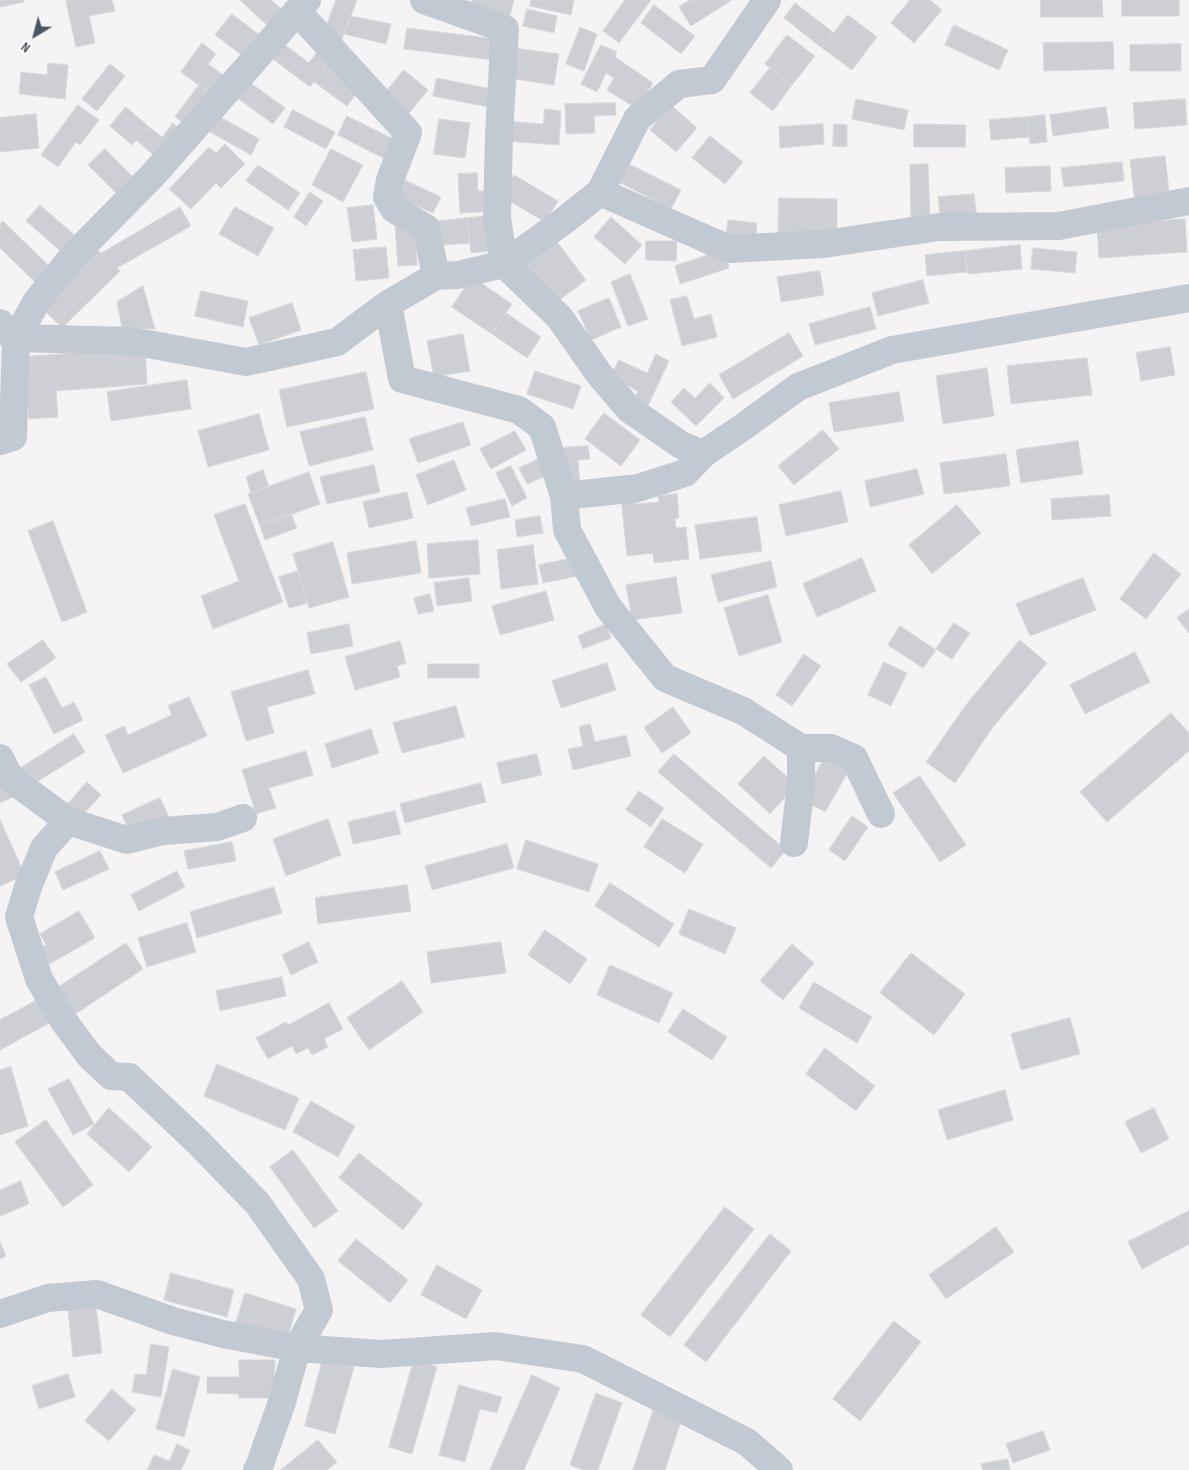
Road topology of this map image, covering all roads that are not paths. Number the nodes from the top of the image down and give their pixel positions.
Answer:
1 (424, 0) edge
2 (767, 0) edge
3 (302, 6) edge
4 (600, 192) junction
5 (1189, 200) edge
6 (504, 264) junction
7 (436, 276) junction
8 (1189, 298) edge
9 (388, 304) junction
10 (8, 330) edge
11 (0, 441) edge
12 (703, 454) junction
13 (564, 496) junction
14 (801, 748) junction
15 (0, 758) edge
16 (881, 814) dead end
17 (243, 818) dead end
18 (68, 821) junction
19 (794, 843) dead end
20 (0, 1314) edge
21 (297, 1348) junction
22 (256, 1470) edge
23 (779, 1470) edge

1 - 6 street
2 - 4 street
3 - 7 street
3 - 10 street
4 - 5 street
4 - 6 street
6 - 7 street
6 - 12 street
7 - 9 street
8 - 12 street
9 - 10 street
9 - 13 street
10 - 11 street
12 - 13 street
13 - 14 street
14 - 16 street
14 - 19 street
15 - 18 street
17 - 18 street
18 - 21 street
20 - 21 street
21 - 22 street
21 - 23 street

